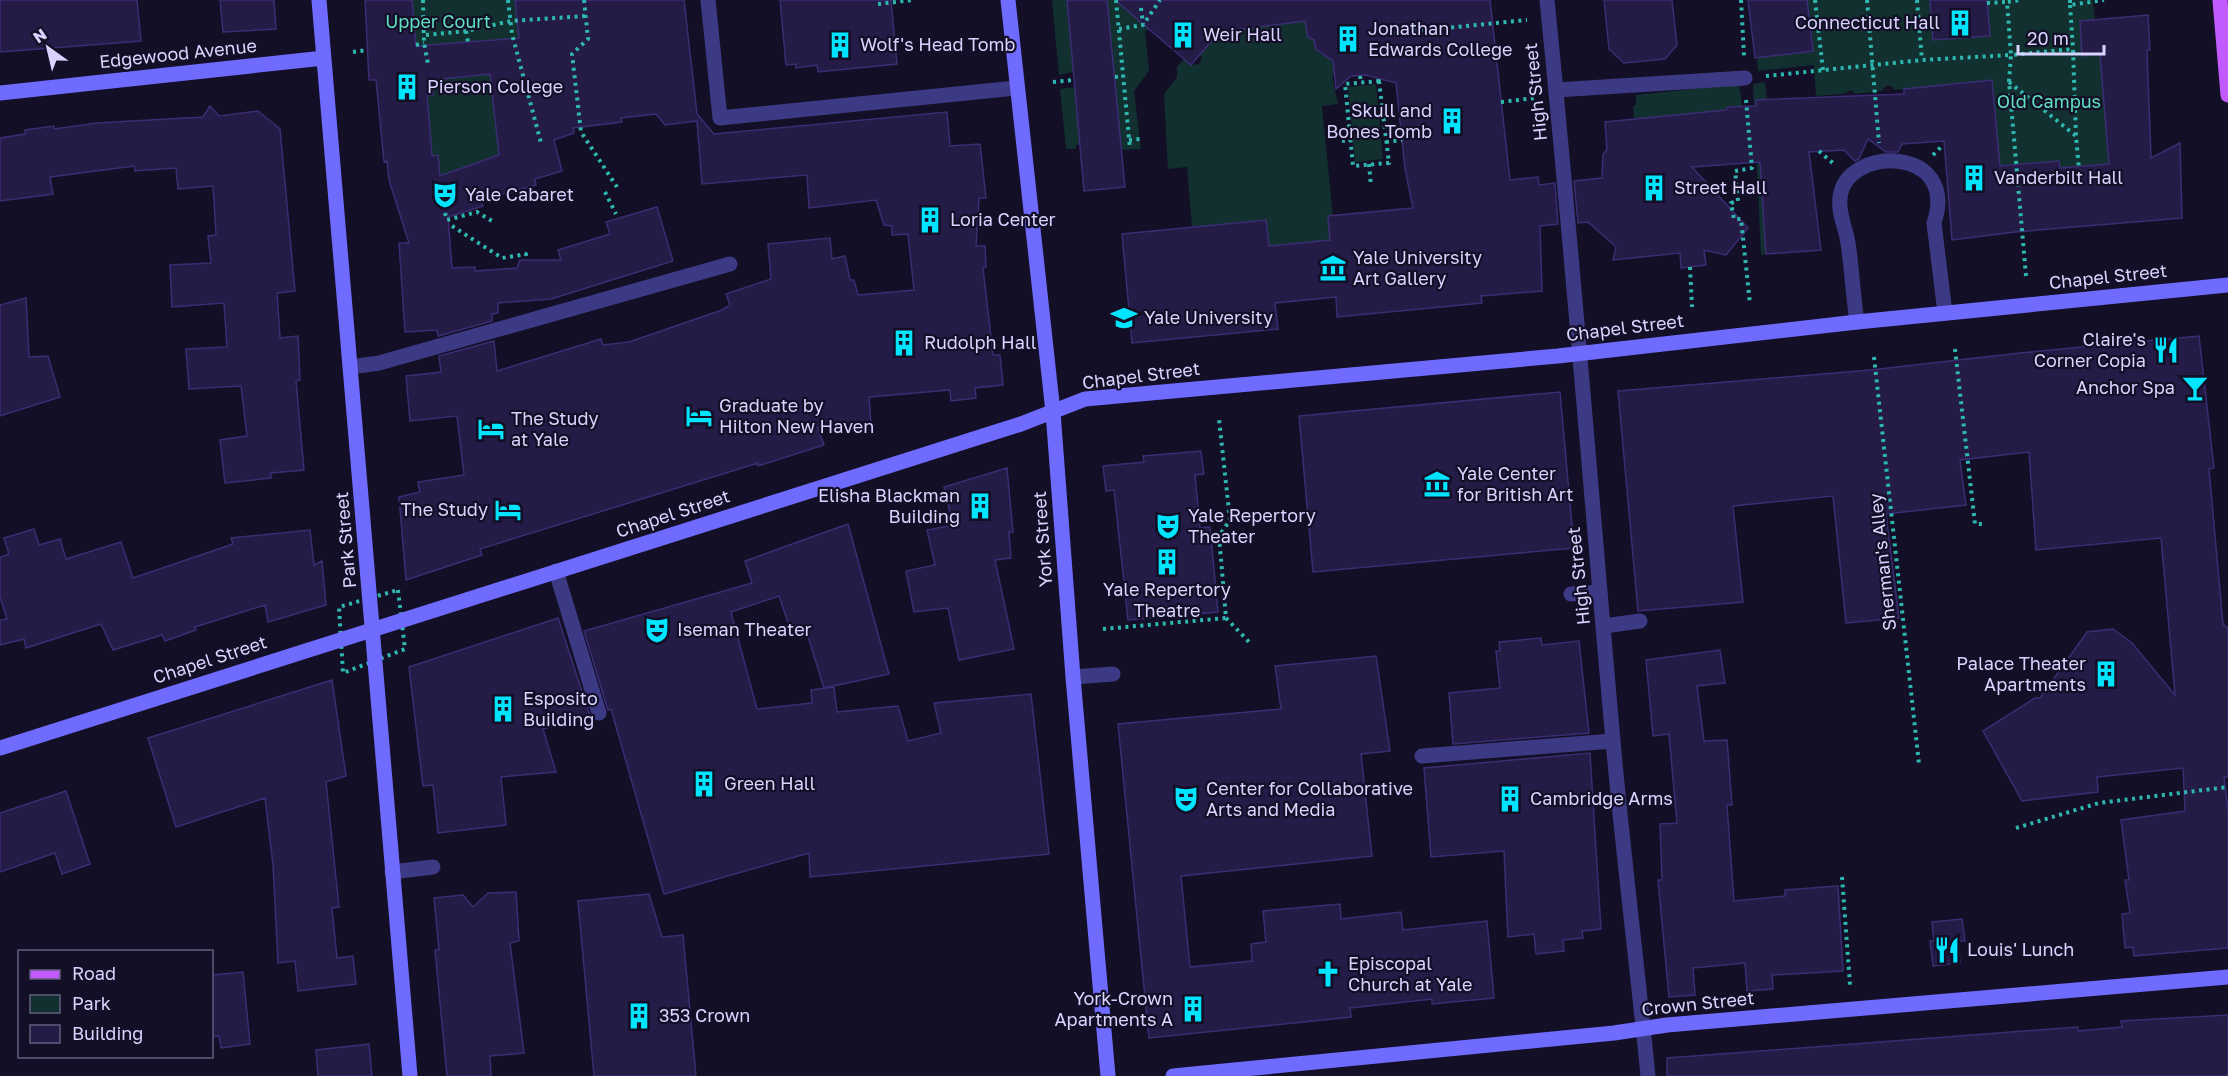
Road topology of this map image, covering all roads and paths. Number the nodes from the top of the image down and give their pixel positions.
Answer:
1 (319, 0) edge
2 (423, 0) edge
3 (508, 0) edge
4 (584, 0) edge
5 (708, 0) edge
6 (912, 0) edge
7 (1008, 0) edge
8 (1116, 0) edge
9 (1160, 0) edge
10 (1547, 0) edge
11 (1741, 0) edge
12 (1815, 0) edge
13 (1867, 0) edge
14 (1917, 0) edge
15 (2021, 0) edge
16 (2104, 0) edge
17 (2220, 0) edge
18 (2007, 1) edge
19 (2070, 2) edge
20 (1987, 3) dead end
21 (878, 4) dead end
22 (1141, 8) dead end
23 (585, 16) junction
24 (1528, 20) dead end
25 (511, 21) junction
26 (1143, 25) junction
27 (1119, 29) junction
28 (466, 31) junction
29 (1384, 34) dead end
30 (426, 35) junction
31 (468, 42) dead end
32 (424, 43) junction
33 (416, 45) dead end
34 (2073, 50) junction
35 (367, 51) dead end
36 (353, 52) dead end
37 (2011, 55) junction
38 (324, 58) junction
39 (1922, 60) junction
40 (428, 64) dead end
41 (1872, 65) junction
42 (1823, 70) junction
43 (1114, 76) dead end
44 (1123, 76) junction
45 (1360, 76) dead end
46 (1745, 78) junction
47 (1074, 80) dead end
48 (2009, 81) junction
49 (1053, 82) dead end
50 (1361, 82) junction
51 (1016, 88) junction
52 (1556, 90) junction
53 (0, 93) edge
54 (2228, 95) edge
55 (1535, 98) dead end
56 (1501, 102) dead end
57 (2076, 136) junction
58 (1129, 140) junction
59 (1140, 140) dead end
60 (1350, 140) junction
61 (1402, 140) dead end
62 (1342, 141) dead end
63 (1386, 142) junction
64 (541, 143) dead end
65 (1130, 149) dead end
66 (1880, 162) junction
67 (1369, 164) junction
68 (2080, 181) dead end
69 (1371, 186) dead end
70 (617, 187) dead end
71 (605, 192) dead end
72 (445, 213) dead end
73 (616, 214) dead end
74 (492, 221) dead end
75 (452, 226) dead end
76 (526, 260) dead end
77 (730, 264) dead end
78 (1690, 267) dead end
79 (2026, 276) dead end
80 (2228, 285) edge
81 (1750, 304) dead end
82 (1692, 308) dead end
83 (1945, 313) junction
84 (1857, 322) junction
85 (1955, 349) dead end
86 (1580, 353) junction
87 (1874, 357) dead end
88 (350, 366) junction
89 (1053, 412) junction
90 (1219, 419) dead end
91 (1982, 524) dead end
92 (556, 571) junction
93 (1600, 592) junction
94 (1571, 594) dead end
95 (1226, 618) junction
96 (1640, 621) dead end
97 (1604, 626) junction
98 (373, 629) junction
99 (1103, 629) dead end
100 (1250, 643) dead end
101 (1113, 674) dead end
102 (1072, 677) junction
103 (599, 713) dead end
104 (1613, 741) junction
105 (0, 748) edge
106 (1422, 756) dead end
107 (1919, 765) dead end
108 (2228, 787) edge
109 (2016, 828) dead end
110 (433, 867) dead end
111 (392, 872) junction
112 (1842, 877) dead end
113 (2228, 977) edge
114 (1850, 985) dead end
115 (1643, 1029) junction
116 (410, 1076) edge
117 (1108, 1076) edge
118 (1173, 1076) edge
119 (1648, 1076) edge

1 - 38 main road, Park Street
2 - 30 path
3 - 25 path
4 - 23 path
5 - 51 street
6 - 21 path
7 - 51 main road, York Street
8 - 27 path
9 - 26 path
10 - 52 street, High Street
11 - 46 path
12 - 42 path
13 - 41 path
14 - 39 path
15 - 18 path
16 - 19 path
17 - 54 main road
18 - 20 path
18 - 37 path
19 - 34 path
22 - 26 path
23 - 25 path
23 - 70 path
24 - 29 path
25 - 28 path
25 - 64 path
26 - 27 path
27 - 44 path
28 - 30 path
28 - 31 path
30 - 32 path
32 - 33 path
32 - 40 path
34 - 37 path
34 - 57 path
35 - 36 path
37 - 39 path
37 - 48 path
38 - 53 main road, Edgewood Avenue
38 - 88 main road, Park Street
39 - 41 path
41 - 42 path
41 - 66 path
42 - 46 path
43 - 44 path
44 - 58 path
45 - 50 path
46 - 52 street
46 - 81 path
47 - 49 path
48 - 57 path
48 - 79 path
50 - 60 path
50 - 63 path
51 - 89 main road, York Street
52 - 86 street, High Street
55 - 56 path
57 - 68 path
58 - 59 path
58 - 65 path
60 - 62 path
60 - 67 path
61 - 63 path
63 - 67 path
66 - 83 street
66 - 84 street
67 - 69 path
71 - 73 path
72 - 74 path
75 - 76 path
77 - 88 street
78 - 82 path
80 - 83 main road, Chapel Street
83 - 84 main road, Chapel Street
84 - 86 main road, Chapel Street
85 - 91 path
86 - 89 main road, Chapel Street
86 - 93 street, High Street
87 - 107 path, Sherman's Alley
88 - 98 main road, Park Street
89 - 92 main road, Chapel Street
89 - 102 main road, York Street
90 - 95 path
92 - 98 main road, Chapel Street
92 - 103 street
93 - 94 street
93 - 97 street, High Street
95 - 99 path
95 - 100 path
96 - 97 street
97 - 104 street, High Street
98 - 105 main road, Chapel Street
98 - 111 main road, Park Street
101 - 102 street
102 - 117 main road, York Street
104 - 106 street
104 - 115 street, High Street
108 - 109 path
110 - 111 street
111 - 116 main road, Park Street
112 - 114 path
113 - 115 main road, Crown Street
115 - 118 main road, Crown Street
115 - 119 street, High Street

